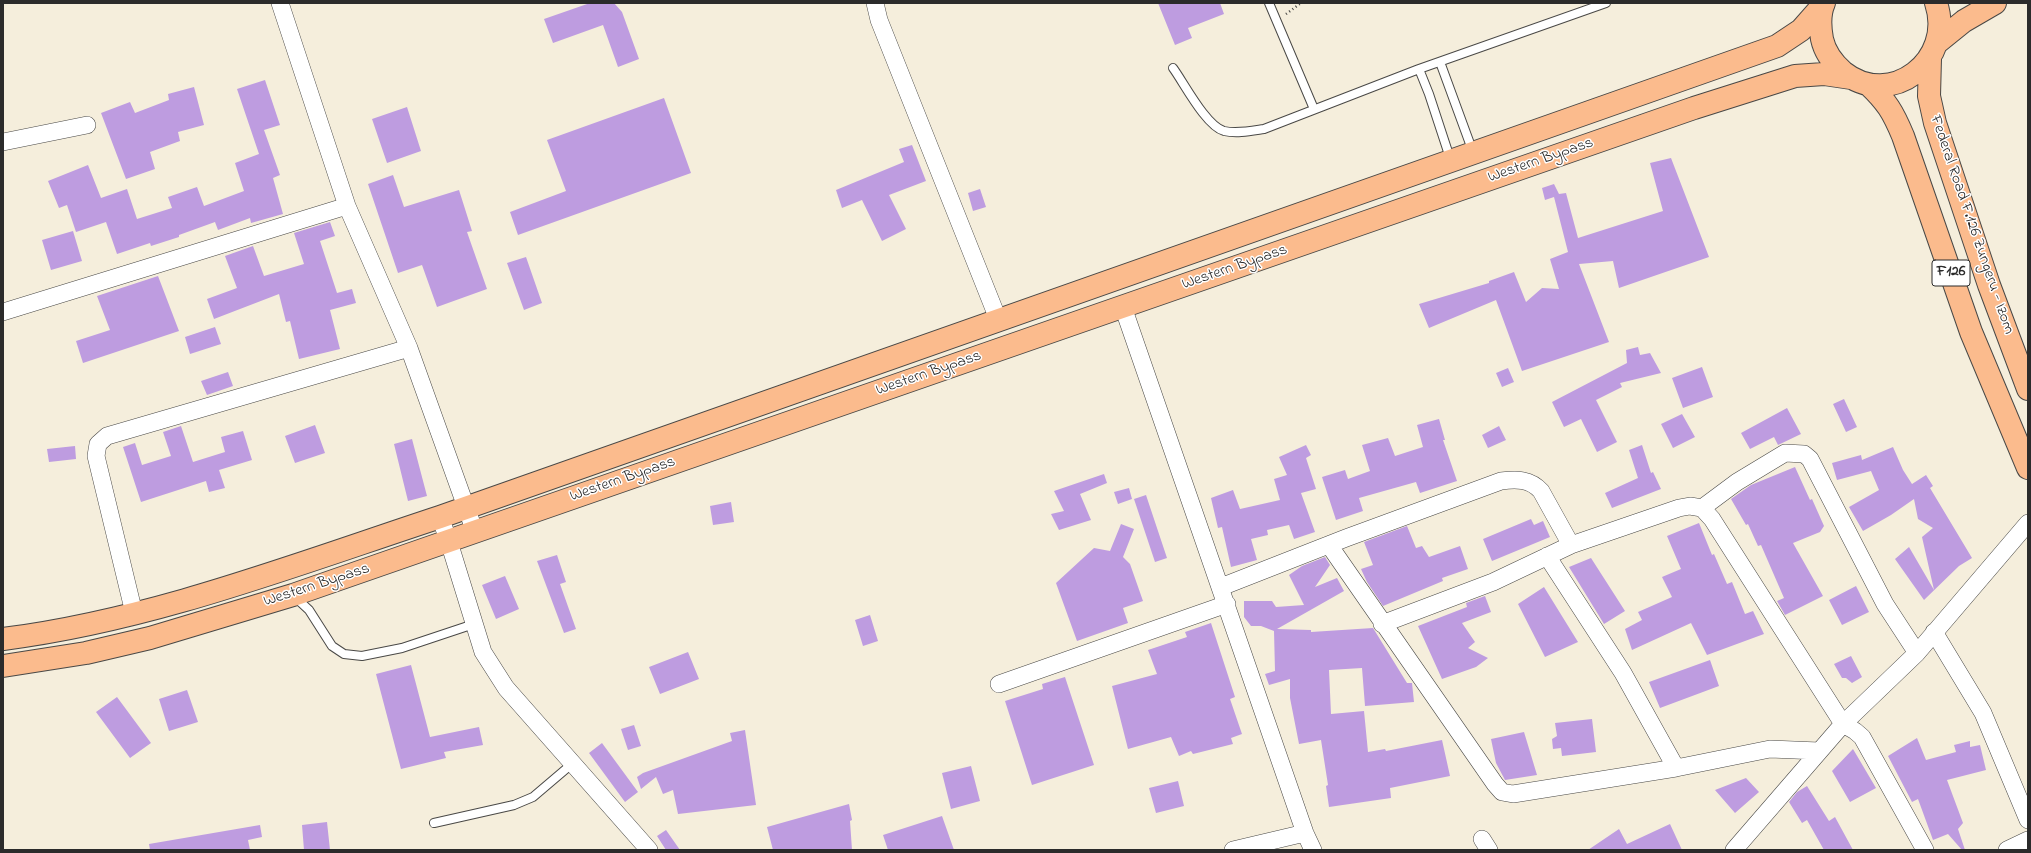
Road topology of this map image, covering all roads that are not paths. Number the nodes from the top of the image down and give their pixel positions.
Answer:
1 (280, 3) edge
2 (875, 3) edge
3 (1269, 3) edge
4 (1606, 3) edge
5 (1936, 3) edge
6 (1995, 3) edge
7 (1823, 4) edge
8 (1934, 51) junction
9 (1440, 62) junction
10 (1173, 68) dead end
11 (1419, 69) junction
12 (1859, 81) junction
13 (1314, 109) junction
14 (87, 125) dead end
15 (3, 142) edge
16 (1473, 152) junction
17 (1451, 161) junction
18 (348, 206) junction
19 (1123, 307) junction
20 (3, 312) edge
21 (998, 319) junction
22 (409, 348) junction
23 (2028, 389) edge
24 (2028, 468) edge
25 (465, 507) junction
26 (1702, 508) junction
27 (440, 517) junction
28 (2028, 523) edge
29 (475, 532) junction
30 (449, 542) junction
31 (1329, 545) junction
32 (1571, 545) junction
33 (1547, 556) junction
34 (1221, 587) junction
35 (293, 595) junction
36 (1227, 604) junction
37 (134, 613) junction
38 (474, 624) junction
39 (1382, 624) junction
40 (1934, 632) junction
41 (3, 639) edge
42 (1917, 653) junction
43 (3, 666) edge
44 (999, 684) dead end
45 (1842, 724) junction
46 (1819, 751) junction
47 (573, 763) junction
48 (1676, 768) junction
49 (2028, 820) edge
50 (434, 823) dead end
51 (1306, 833) junction
52 (2028, 840) edge
53 (649, 850) edge
54 (1233, 850) edge
55 (1313, 850) edge
56 (1734, 850) edge
57 (1925, 850) edge
58 (2007, 850) edge

1 - 18 street
2 - 21 street
3 - 13 lane
4 - 9 lane
5 - 8 main road, Federal Road F.126 Zungeru - Izom / F126
6 - 8 main road
7 - 12 main road, F126
7 - 16 main road, Western Bypass
8 - 12 main road
8 - 23 main road, Federal Road F.126 Zungeru - Izom / F126
9 - 11 lane
9 - 16 lane
10 - 13 lane
11 - 13 lane
11 - 17 lane
12 - 19 main road, Western Bypass
12 - 24 main road, F126
14 - 15 street
16 - 17 main road, Western Bypass
17 - 21 main road, Western Bypass
18 - 20 street
18 - 22 street
19 - 29 main road, Western Bypass
19 - 34 street
21 - 25 main road, Western Bypass
22 - 25 street
22 - 37 street
25 - 27 main road, Western Bypass
25 - 29 street
26 - 32 street
26 - 42 street
26 - 45 street
27 - 30 street
27 - 37 main road, Western Bypass
28 - 40 street
29 - 30 main road, Western Bypass
30 - 35 main road, Western Bypass
30 - 38 street
31 - 32 street
31 - 34 street
31 - 39 street
32 - 33 street
33 - 39 street
33 - 48 street
34 - 36 street
35 - 38 lane
35 - 43 main road, Western Bypass
36 - 44 street
36 - 51 street
37 - 41 main road, Western Bypass
38 - 47 street
39 - 48 street
40 - 42 street
40 - 49 street
42 - 45 street
45 - 46 street
45 - 57 street
46 - 48 street
46 - 56 street
47 - 50 lane
47 - 53 street
51 - 54 street
51 - 55 street
52 - 58 street

